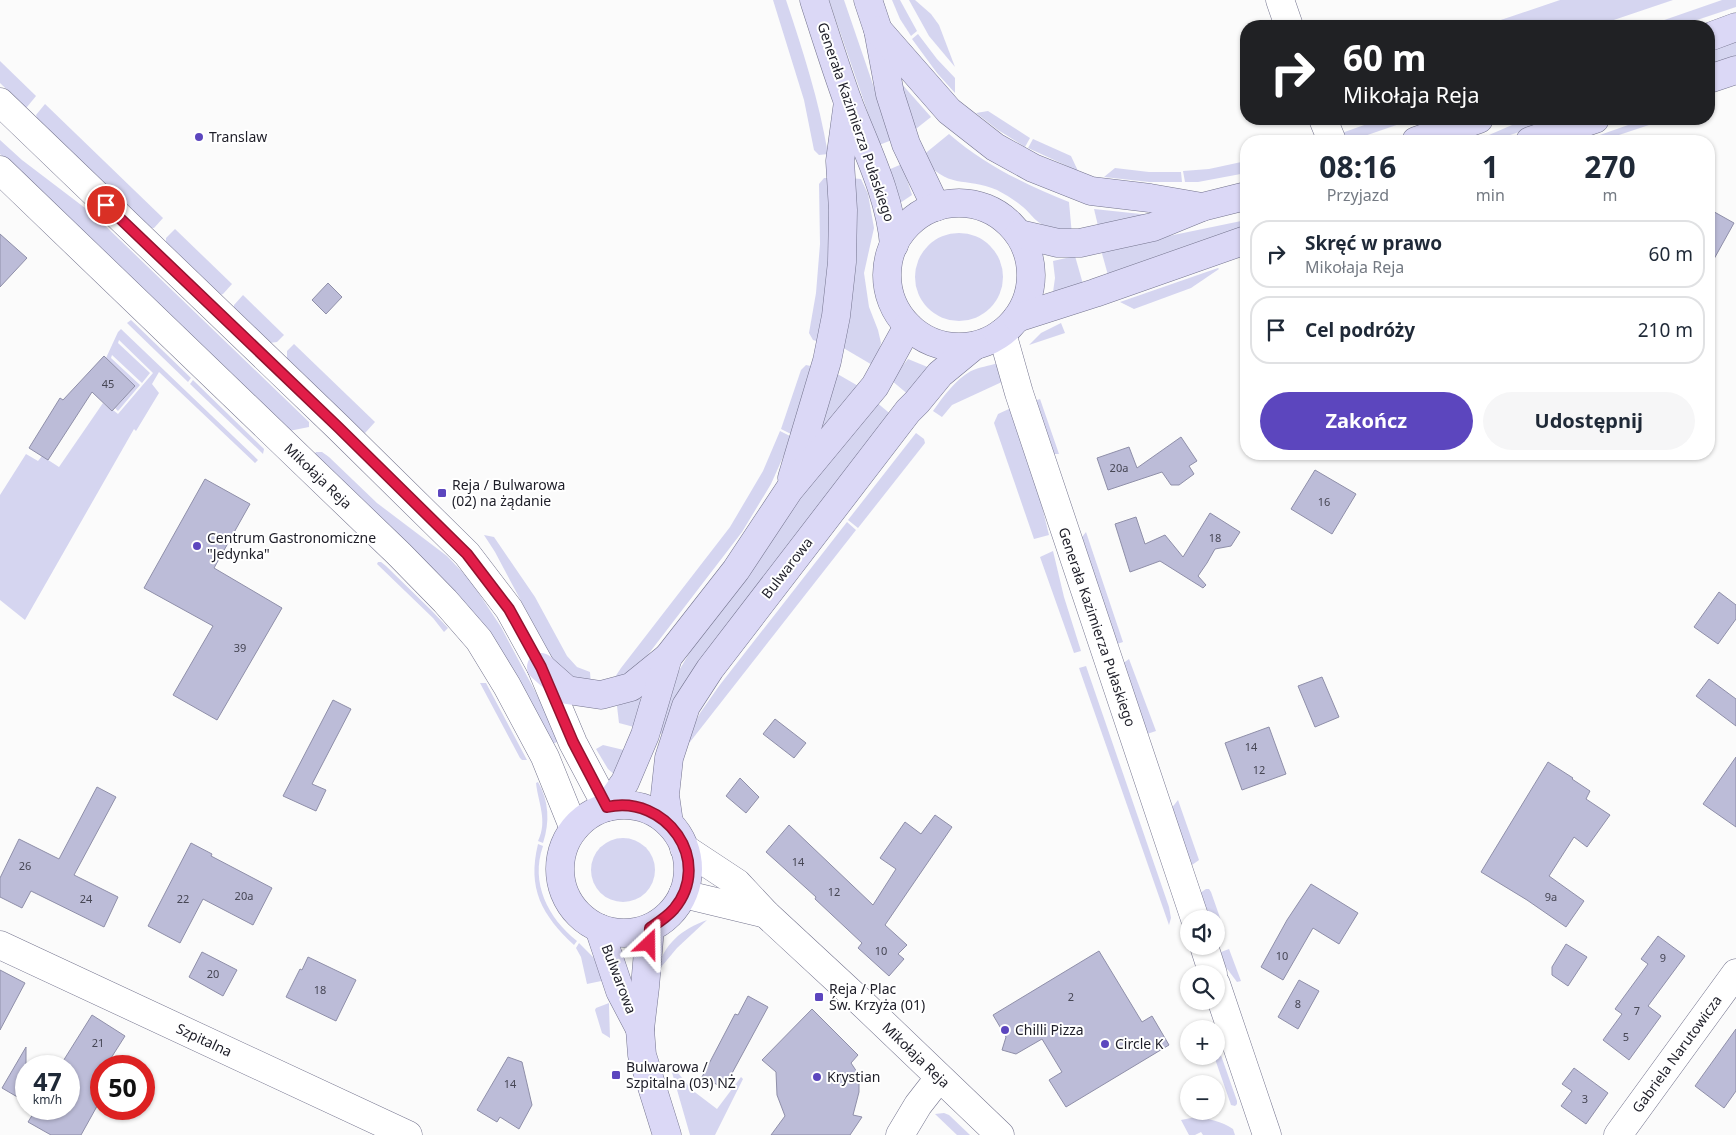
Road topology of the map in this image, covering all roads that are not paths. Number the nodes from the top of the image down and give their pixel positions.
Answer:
1 (814, 0) edge
2 (868, 0) edge
3 (1280, 0) edge
4 (1287, 20) edge
5 (1736, 27) edge
6 (878, 30) junction
7 (1715, 34) edge
8 (1736, 70) edge
9 (1715, 77) edge
10 (0, 102) edge
11 (848, 102) junction
12 (1462, 125) edge
13 (1577, 125) edge
14 (1433, 135) edge
15 (1548, 135) edge
16 (0, 170) edge
17 (1240, 198) edge
18 (936, 207) junction
19 (1202, 207) junction
20 (1019, 234) junction
21 (1240, 242) edge
22 (894, 245) junction
23 (908, 326) junction
24 (1010, 326) junction
25 (974, 346) junction
26 (788, 490) junction
27 (668, 657) junction
28 (541, 667) junction
29 (607, 807) junction
30 (669, 823) junction
31 (574, 829) junction
32 (684, 848) junction
33 (683, 894) junction
34 (1191, 910) edge
35 (766, 914) junction
36 (600, 928) junction
37 (650, 928) junction
38 (0, 945) edge
39 (1736, 973) edge
40 (1225, 1010) edge
41 (640, 1029) junction
42 (939, 1078) junction
43 (408, 1135) edge
44 (667, 1135) edge
45 (900, 1135) edge
46 (1000, 1135) edge
47 (1267, 1135) edge
48 (1618, 1135) edge

1 - 11 main road, Generała Kazimierza Pułaskiego
2 - 6 main road
3 - 4 street
5 - 7 main road
6 - 18 main road
6 - 19 main road
8 - 9 main road
10 - 28 street
11 - 22 main road, Generała Kazimierza Pułaskiego
11 - 26 main road
12 - 14 main road
13 - 15 main road
16 - 31 street, Mikołaja Reja
17 - 19 main road
18 - 20 main road
18 - 22 main road
19 - 20 main road
20 - 24 main road
21 - 24 main road
22 - 23 main road
23 - 25 main road
23 - 26 main road
24 - 25 main road
24 - 34 street, Generała Kazimierza Pułaskiego
25 - 30 main road, Bulwarowa
26 - 27 main road
27 - 28 main road
27 - 29 main road
28 - 29 street
29 - 30 main road
29 - 31 main road
30 - 32 main road
31 - 36 main road
32 - 33 main road
32 - 35 street, Mikołaja Reja
33 - 35 street, Mikołaja Reja
33 - 37 main road
35 - 42 street, Mikołaja Reja
36 - 37 main road
36 - 41 main road, Bulwarowa
37 - 41 main road, Bulwarowa
38 - 43 street, Szpitalna
39 - 48 street, Gabriela Narutowicza
40 - 47 street
41 - 44 main road, Bulwarowa
42 - 45 street
42 - 46 street, Mikołaja Reja

